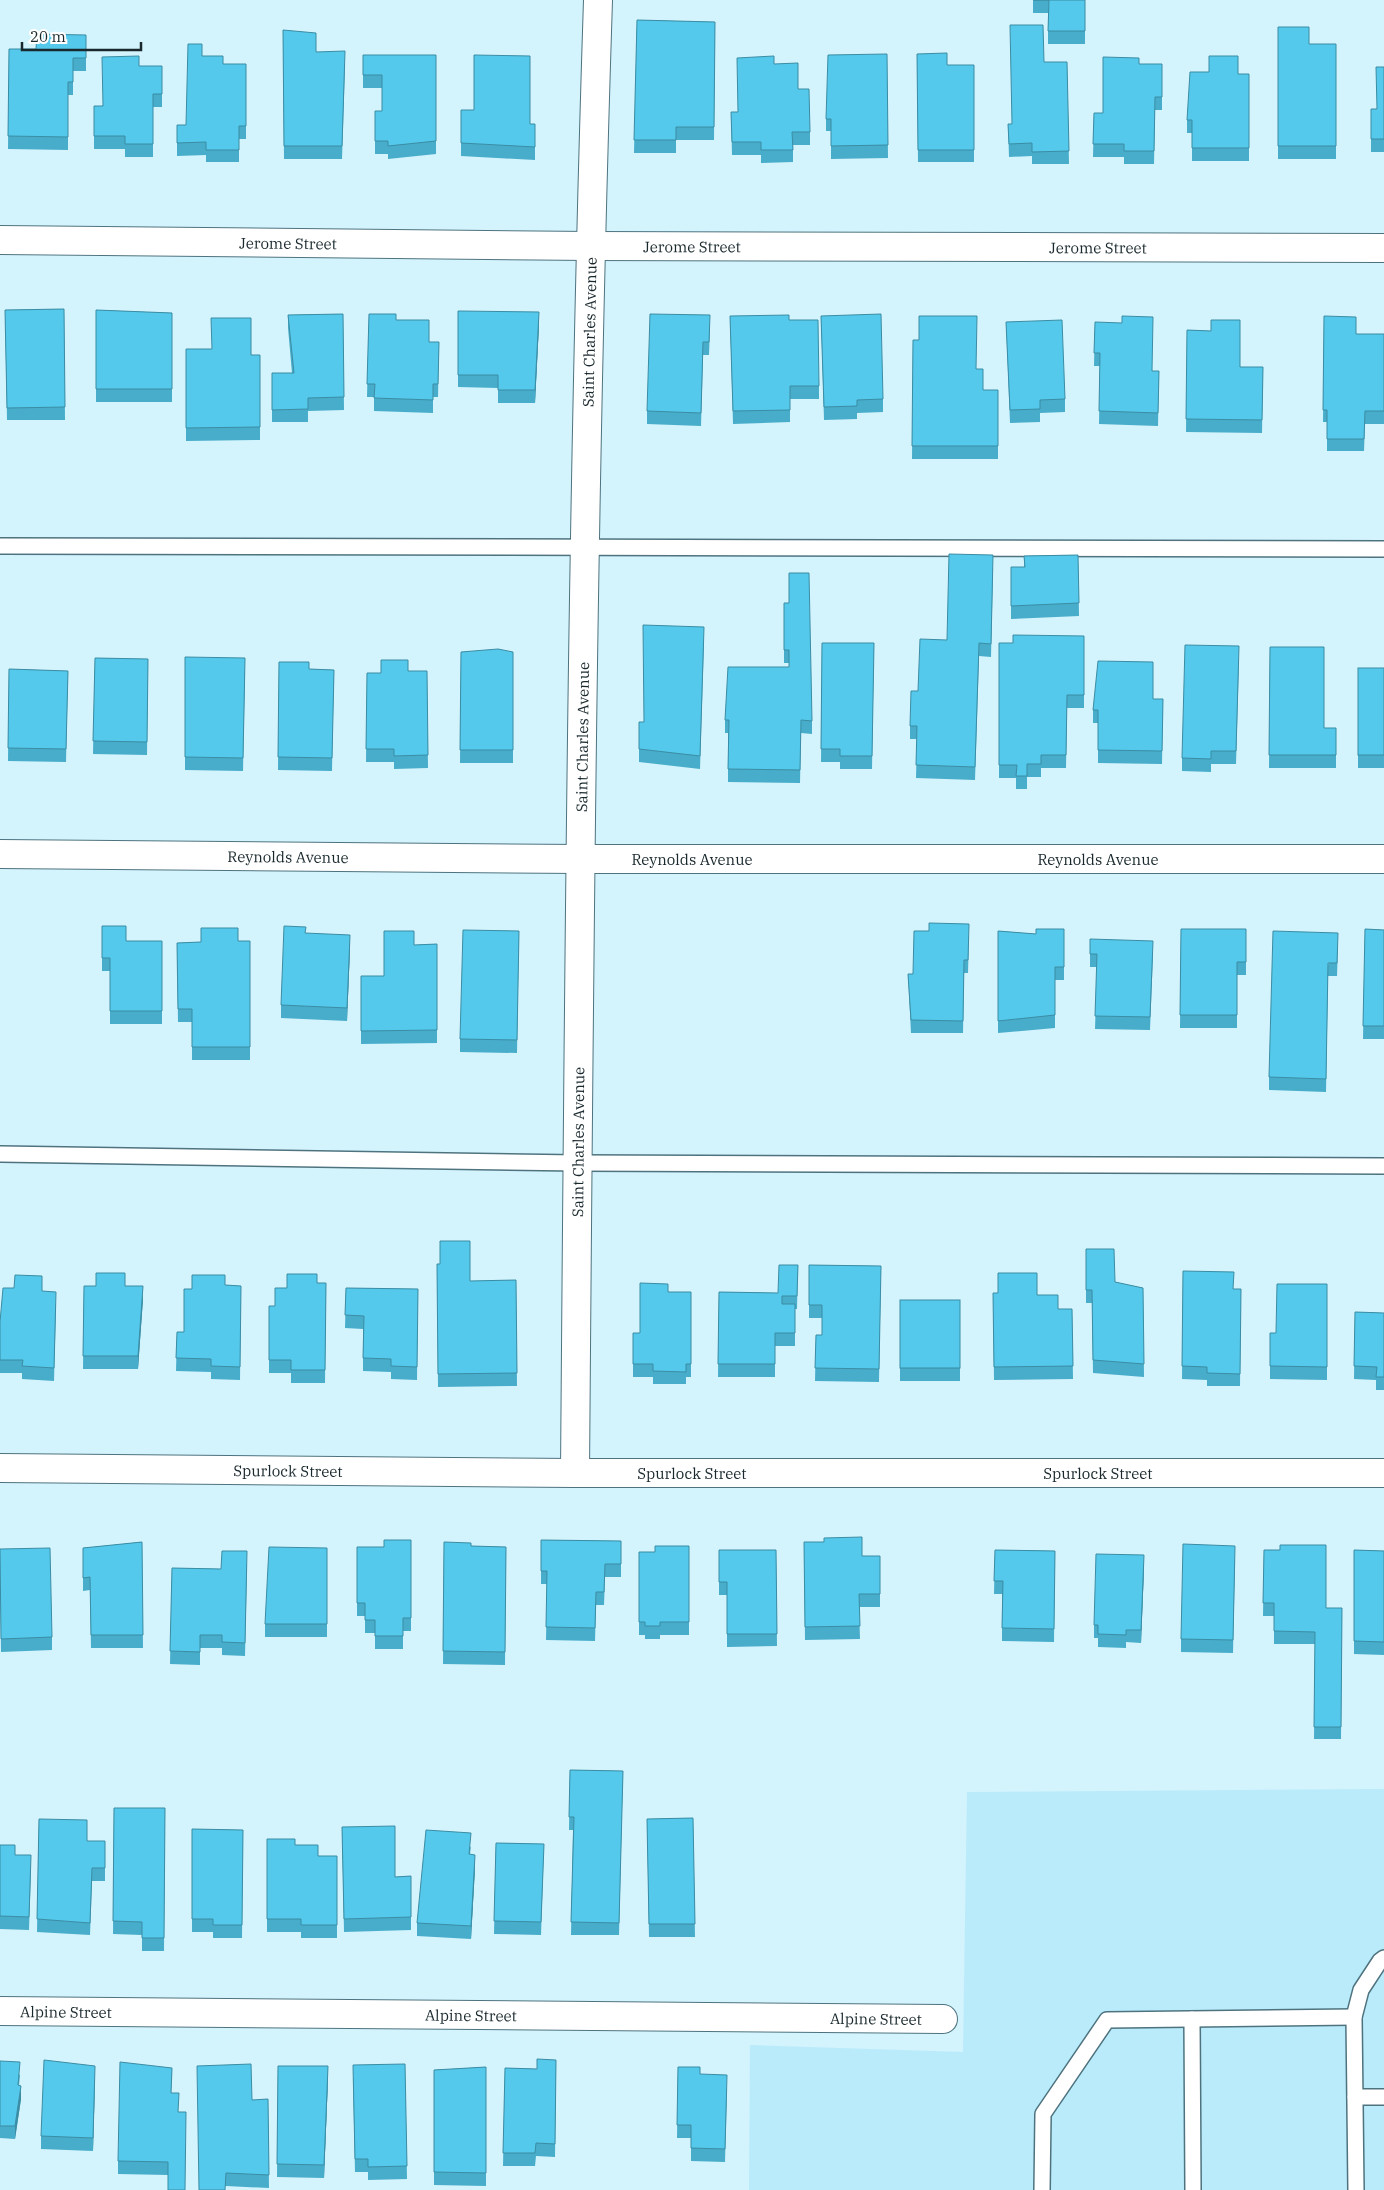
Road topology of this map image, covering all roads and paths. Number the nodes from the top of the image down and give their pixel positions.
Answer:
1 (598, 0) edge
2 (0, 240) edge
3 (590, 246) junction
4 (1384, 248) edge
5 (0, 546) edge
6 (585, 548) junction
7 (1384, 549) edge
8 (0, 854) edge
9 (580, 859) junction
10 (1384, 860) edge
11 (0, 1154) edge
12 (578, 1163) junction
13 (1384, 1166) edge
14 (0, 1468) edge
15 (575, 1473) junction
16 (1384, 1473) edge
17 (1384, 1958) edge
18 (0, 2011) edge
19 (1354, 2017) junction
20 (943, 2019) dead end
21 (1192, 2019) junction
22 (1354, 2097) junction
23 (1384, 2097) edge
24 (1042, 2190) edge
25 (1193, 2190) edge
26 (1356, 2190) edge

1 - 3 street, Saint Charles Avenue
2 - 3 street, Jerome Street
3 - 4 street, Jerome Street
3 - 6 street, Saint Charles Avenue
5 - 6 lane
6 - 7 lane
6 - 9 street, Saint Charles Avenue
8 - 9 street, Reynolds Avenue
9 - 10 street, Reynolds Avenue
9 - 12 street, Saint Charles Avenue
11 - 12 lane
12 - 13 lane
12 - 15 street, Saint Charles Avenue
14 - 15 street, Spurlock Street
15 - 16 street, Spurlock Street
17 - 19 lane
18 - 20 street, Alpine Street
19 - 21 lane
19 - 22 lane
21 - 24 lane
21 - 25 lane
22 - 23 lane
22 - 26 lane

